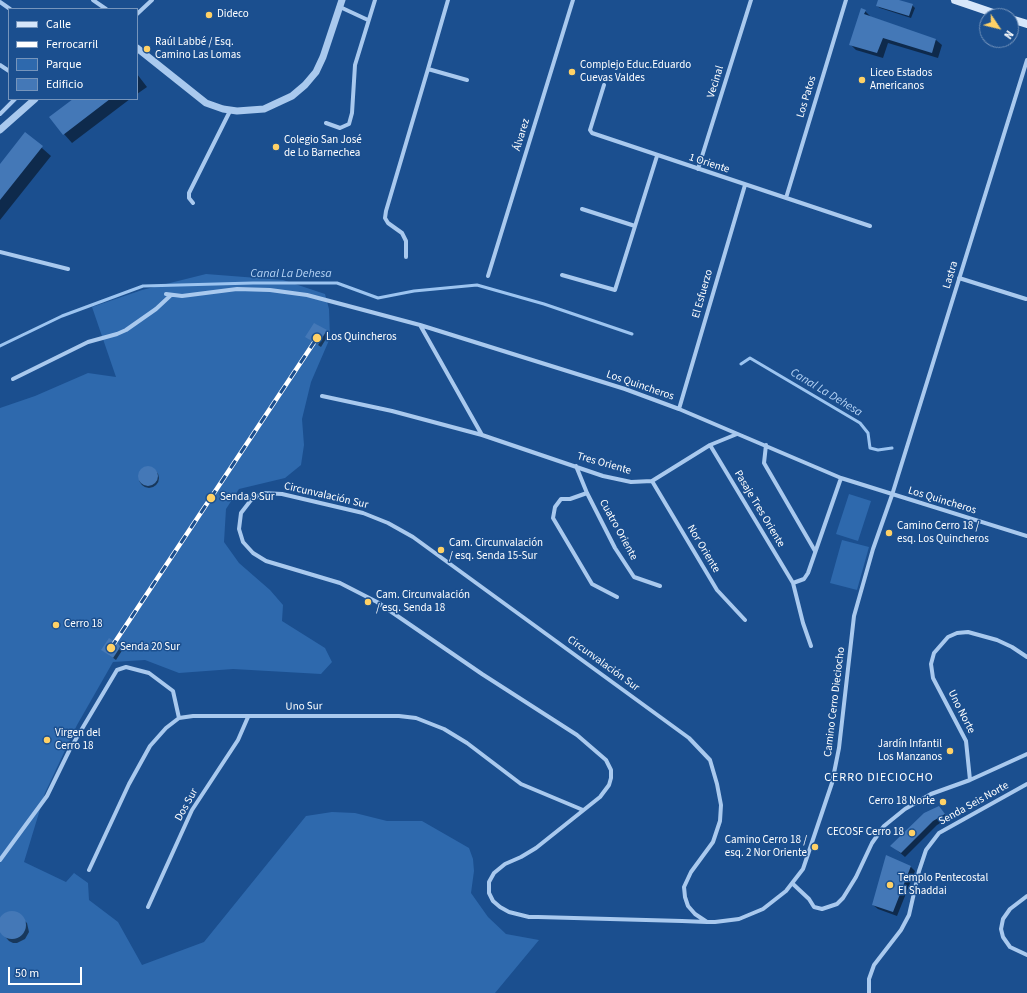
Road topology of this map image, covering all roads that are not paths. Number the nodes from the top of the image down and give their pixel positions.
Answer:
1 (93, 0) edge
2 (152, 0) edge
3 (375, 0) edge
4 (448, 0) edge
5 (573, 0) edge
6 (751, 0) edge
7 (846, 0) edge
8 (955, 0) edge
9 (0, 2) edge
10 (341, 3) edge
11 (99, 4) junction
12 (9, 8) edge
13 (101, 8) edge
14 (105, 8) edge
15 (979, 8) edge
16 (138, 13) edge
17 (368, 20) junction
18 (138, 49) edge
19 (1027, 60) edge
20 (0, 65) edge
21 (428, 69) junction
22 (8, 71) edge
23 (467, 80) dead end
24 (604, 85) dead end
25 (14, 100) edge
26 (34, 100) edge
27 (230, 111) junction
28 (0, 114) edge
29 (326, 123) dead end
30 (0, 130) edge
31 (657, 156) junction
32 (698, 169) junction
33 (745, 185) junction
34 (786, 198) junction
35 (193, 203) dead end
36 (582, 209) dead end
37 (635, 226) junction
38 (870, 226) dead end
39 (0, 252) edge
40 (406, 257) dead end
41 (68, 269) dead end
42 (562, 275) dead end
43 (488, 276) dead end
44 (959, 278) junction
45 (1026, 299) edge
46 (420, 325) junction
47 (13, 379) dead end
48 (322, 396) dead end
49 (679, 409) junction
50 (737, 434) junction
51 (482, 435) junction
52 (710, 445) junction
53 (766, 446) junction
54 (576, 466) junction
55 (841, 478) junction
56 (652, 481) junction
57 (587, 493) junction
58 (892, 495) junction
59 (1027, 536) edge
60 (815, 551) junction
61 (793, 583) junction
62 (660, 586) dead end
63 (618, 597) dead end
64 (745, 620) dead end
65 (811, 646) dead end
66 (1027, 657) edge
67 (248, 717) junction
68 (179, 718) junction
69 (1027, 754) edge
70 (970, 780) junction
71 (1027, 784) edge
72 (583, 810) junction
73 (0, 860) edge
74 (89, 870) dead end
75 (793, 884) junction
76 (1027, 896) edge
77 (148, 907) dead end
78 (707, 922) junction
79 (1027, 955) edge
80 (869, 993) edge

1 - 11 street
2 - 16 street
3 - 17 street
4 - 21 street
5 - 43 street, Álvarez
6 - 32 street, Vecinal
7 - 34 street, Los Patos
8 - 15 main road
9 - 12 street
10 - 17 street
10 - 27 street
11 - 13 street
11 - 14 street
17 - 29 street
18 - 27 street
19 - 44 street, Lastra
20 - 22 street
21 - 23 street
21 - 40 street
24 - 31 street, 1 Oriente
25 - 28 street
26 - 30 street
27 - 35 street
31 - 32 street, 1 Oriente
31 - 37 street
32 - 33 street, 1 Oriente
33 - 34 street, 1 Oriente
33 - 49 street, El Esfuerzo
34 - 38 street, 1 Oriente
36 - 37 street
37 - 42 street
39 - 41 street
44 - 45 street
44 - 58 street, Lastra
46 - 47 street, Los Quincheros
46 - 49 street, Los Quincheros
46 - 51 street
48 - 51 street, Tres Oriente
49 - 50 street, Los Quincheros
50 - 52 street, Tres Oriente
50 - 53 street, Los Quincheros
51 - 54 street, Tres Oriente
52 - 56 street, Tres Oriente
52 - 61 street, Pasaje Tres Oriente
53 - 55 street, Los Quincheros
53 - 60 street
54 - 56 street, Tres Oriente
54 - 57 street, Cuatro Oriente
55 - 58 street, Los Quincheros
55 - 60 street
56 - 64 street, Nor Oriente
57 - 62 street, Cuatro Oriente
57 - 63 street
58 - 59 street, Los Quincheros
58 - 75 street, Camino Cerro Dieciocho
60 - 61 street
61 - 65 street, Pasaje Tres Oriente
66 - 70 street, Uno Norte
67 - 68 street, Uno Sur
67 - 72 street, Uno Sur
67 - 77 street, Dos Sur
68 - 73 street
68 - 74 street
69 - 70 street
70 - 75 street
71 - 80 street, Senda Seis Norte
72 - 78 street, Circunvalación Sur
72 - 78 street, Circunvalación Sur
75 - 78 street, Camino Cerro Dieciocho
76 - 79 street

